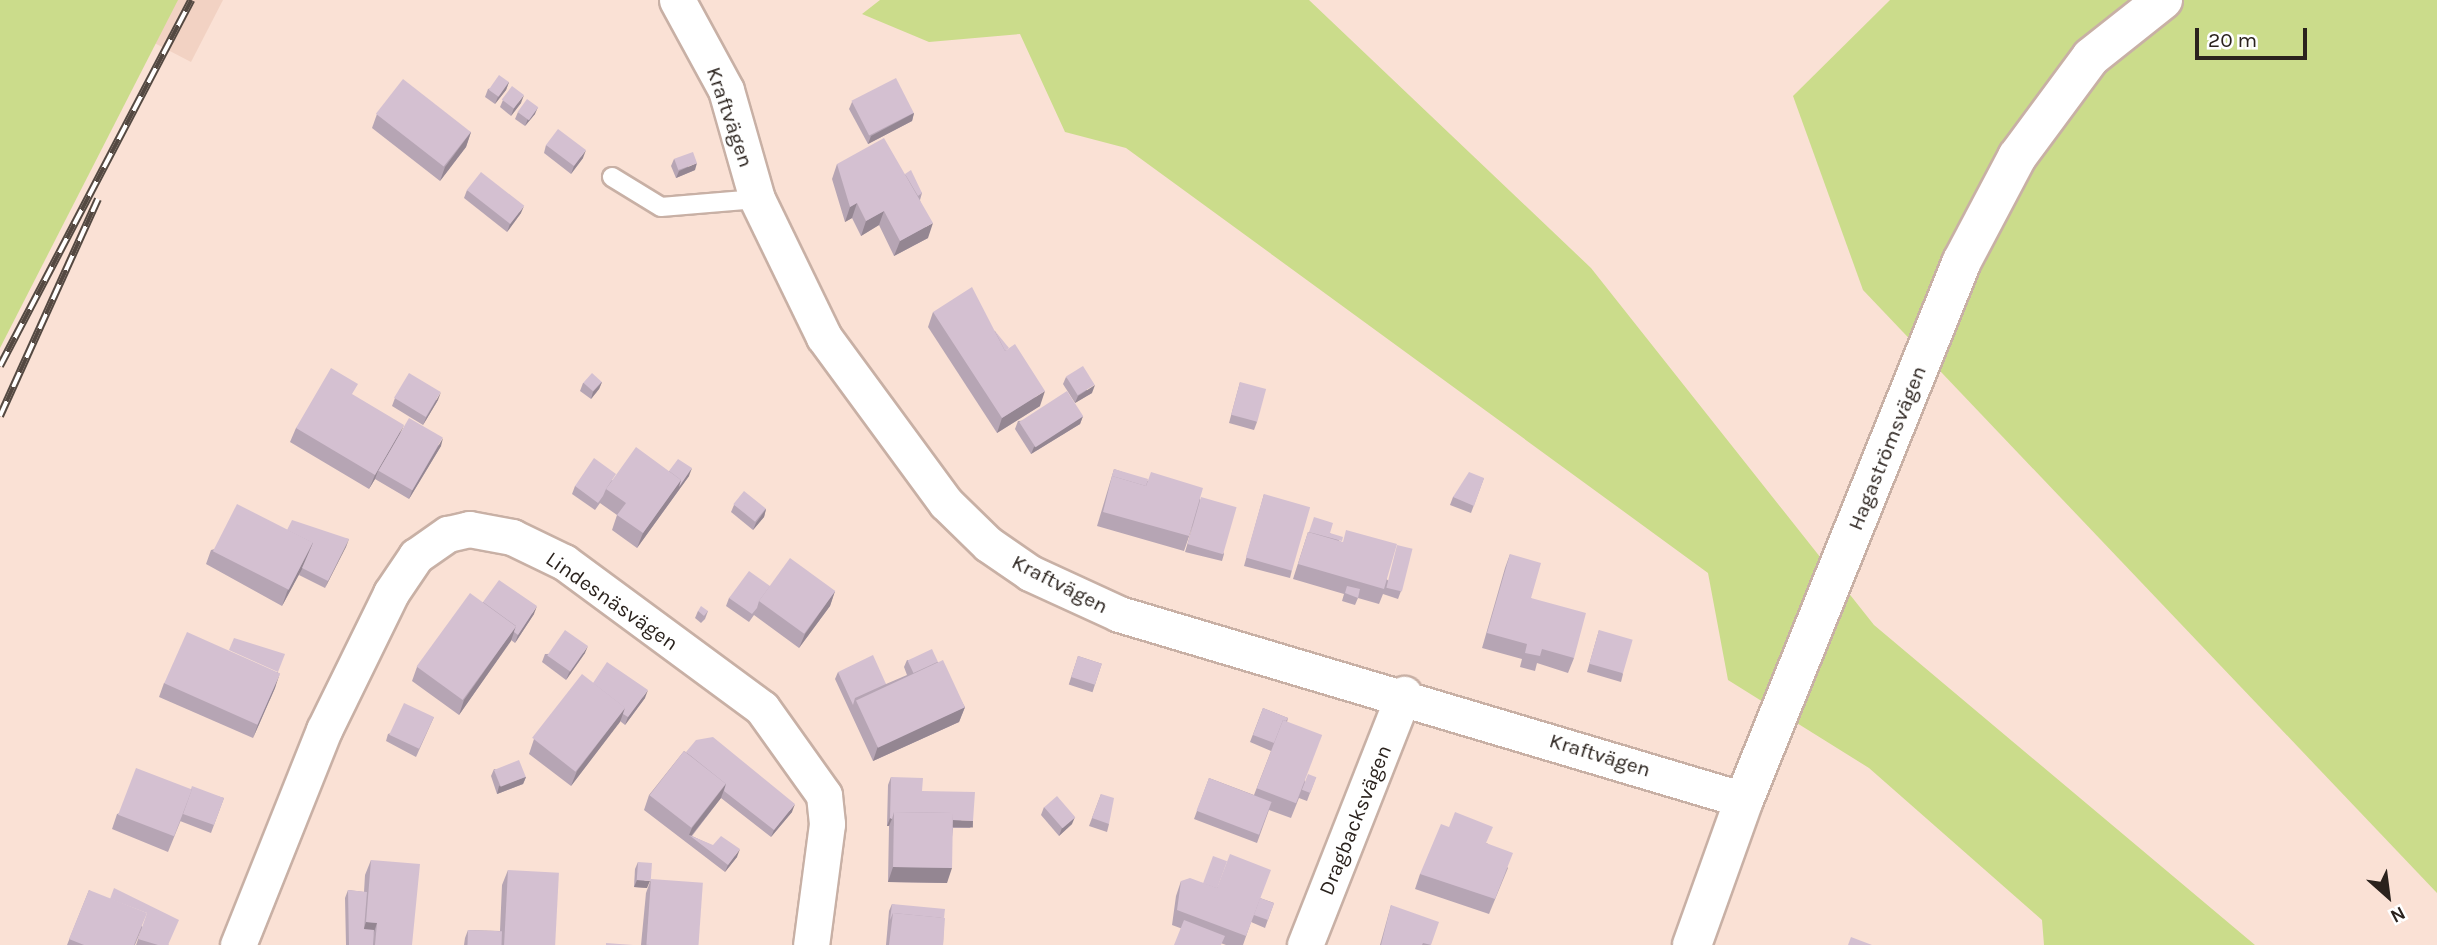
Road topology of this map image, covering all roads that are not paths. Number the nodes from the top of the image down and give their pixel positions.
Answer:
1 (677, 0) edge
2 (2162, 0) edge
3 (612, 177) dead end
4 (757, 200) junction
5 (1404, 694) junction
6 (1744, 800) junction
7 (238, 945) edge
8 (811, 945) edge
9 (1305, 945) edge
10 (1692, 945) edge

1 - 4 street, Kraftvägen
2 - 6 street, Hagaströmsvägen
3 - 4 lane
4 - 5 street, Kraftvägen
5 - 6 street, Kraftvägen
5 - 9 street, Dragbacksvägen
6 - 10 street, Hagaströmsvägen
7 - 8 street, Lindesnäsvägen

